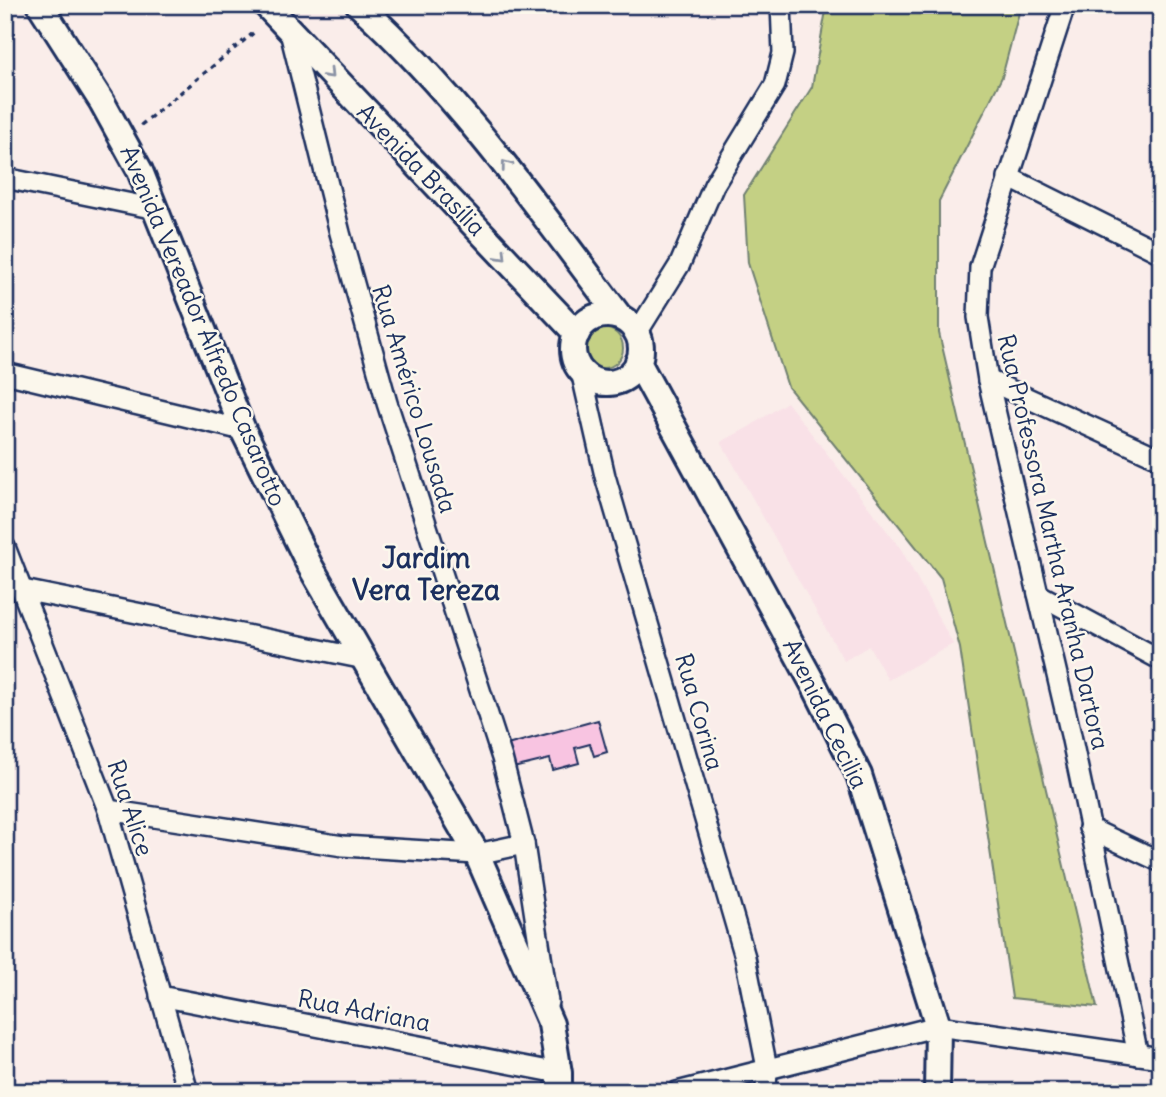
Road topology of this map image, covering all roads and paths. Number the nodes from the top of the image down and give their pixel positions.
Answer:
1 (40, 5) edge
2 (359, 5) edge
3 (781, 5) edge
4 (1065, 5) edge
5 (277, 18) edge
6 (123, 139) junction
7 (1008, 177) junction
8 (5, 178) edge
9 (156, 209) junction
10 (1161, 253) edge
11 (629, 325) junction
12 (576, 334) junction
13 (639, 362) junction
14 (581, 371) junction
15 (5, 373) edge
16 (988, 380) junction
17 (243, 430) junction
18 (1161, 459) edge
19 (5, 547) edge
20 (23, 590) junction
21 (1038, 594) junction
22 (365, 659) junction
23 (1161, 660) edge
24 (108, 810) junction
25 (1089, 828) junction
26 (524, 845) junction
27 (477, 853) junction
28 (1161, 862) edge
29 (160, 996) junction
30 (551, 1024) junction
31 (938, 1026) junction
32 (1138, 1055) junction
33 (1161, 1058) edge
34 (767, 1068) junction
35 (559, 1083) edge
36 (188, 1092) edge
37 (677, 1092) edge
38 (766, 1092) edge
39 (937, 1092) edge

1 - 6 street, Avenida Vereador Alfredo Casarotto
11 -> 2 street
3 - 11 street
4 - 7 street, Rua Professora Martha Aranha Dartora
5 - 6 path
5 -> 12 street, Avenida Brasília
5 - 26 street, Rua Américo Lousada
6 - 9 street, Avenida Vereador Alfredo Casarotto
7 - 10 street
7 - 16 street, Rua Professora Martha Aranha Dartora
8 - 9 street
9 - 17 street, Avenida Vereador Alfredo Casarotto
11 - 12 street
11 - 13 street
12 - 14 street
13 - 14 street
13 - 31 street, Avenida Cecilia
14 - 34 street, Rua Corina
15 - 17 street
16 - 18 street
16 - 21 street, Rua Professora Martha Aranha Dartora
17 - 22 street, Avenida Vereador Alfredo Casarotto
19 - 20 street, Rua Alice
20 - 22 street
20 - 24 street, Rua Alice
21 - 23 street
21 - 25 street, Rua Professora Martha Aranha Dartora
22 - 27 street, Avenida Vereador Alfredo Casarotto
24 - 27 street
24 - 29 street, Rua Alice
25 - 28 street
25 - 32 street, Rua Professora Martha Aranha Dartora
26 - 27 street
26 - 30 street, Rua Américo Lousada
27 - 30 street, Avenida Vereador Alfredo Casarotto
29 - 35 street, Rua Adriana
29 - 36 street, Rua Alice
30 - 35 street, Avenida Vereador Alfredo Casarotto
31 - 32 street
31 - 34 street
31 - 39 street, Avenida Cecilia
32 - 33 street
34 - 37 street
34 - 38 street, Rua Corina

